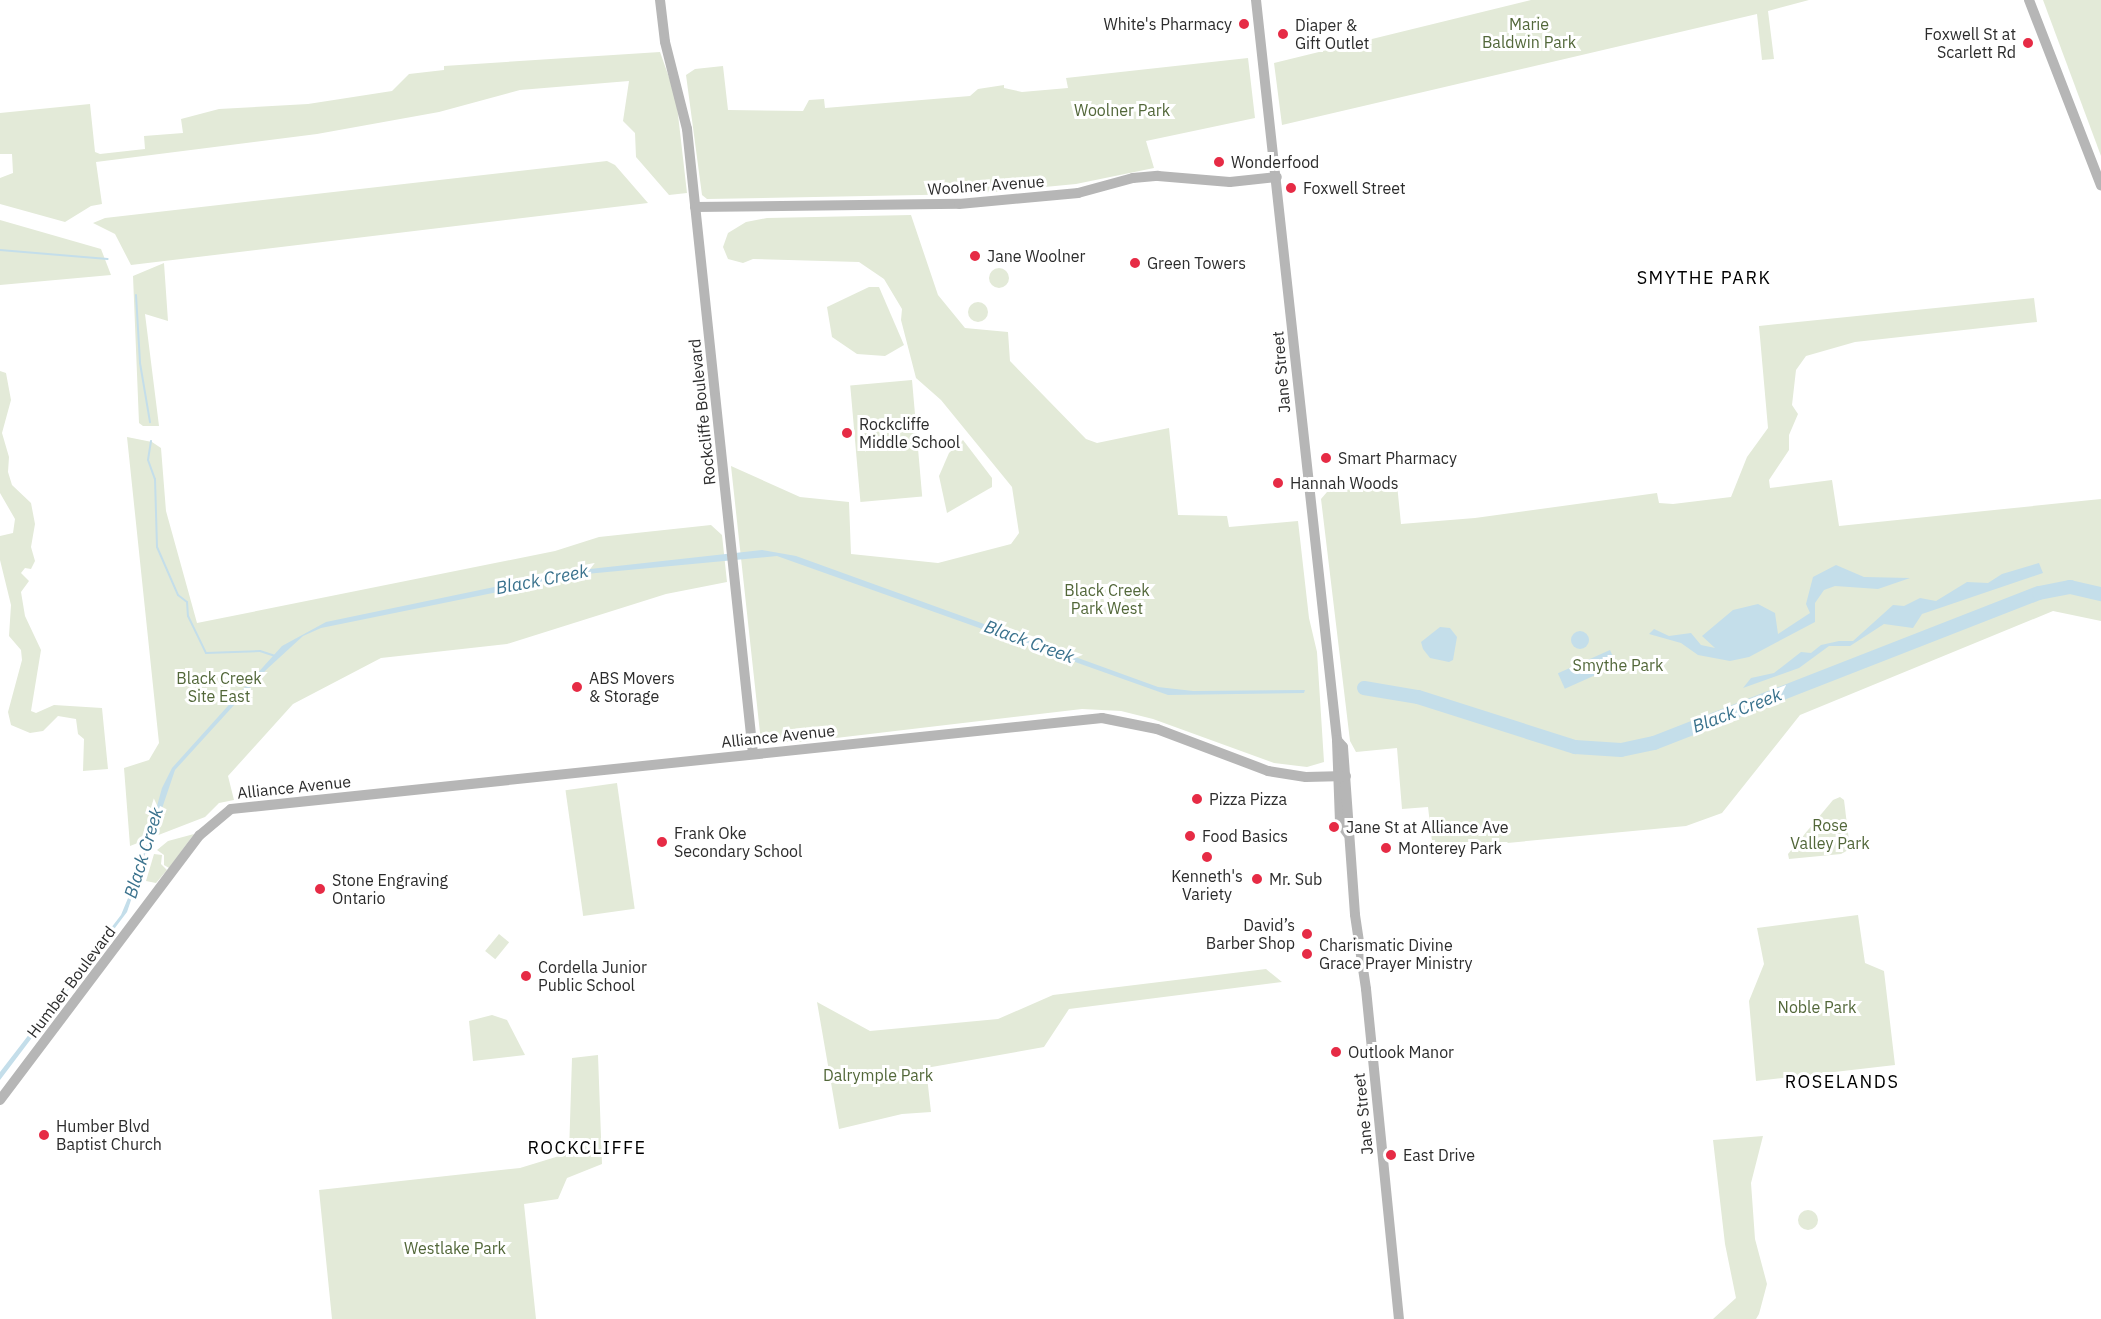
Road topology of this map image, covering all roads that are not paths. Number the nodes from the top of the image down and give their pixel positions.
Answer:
1 (660, 0) edge
2 (1257, 0) edge
3 (2030, 0) edge
4 (1277, 177) junction
5 (2101, 186) edge
6 (695, 207) junction
7 (753, 754) junction
8 (1341, 776) junction
9 (210, 825) joint
10 (0, 1100) edge
11 (1399, 1319) edge

1 - 6 street, Rockcliffe Boulevard
2 - 4 street, Jane Street
3 - 5 street
4 - 6 street, Woolner Avenue
4 - 8 street, Jane Street
6 - 7 street, Rockcliffe Boulevard
7 - 8 street, Alliance Avenue
7 - 9 street, Alliance Avenue
8 - 11 street, Jane Street
9 - 10 street, Humber Boulevard

